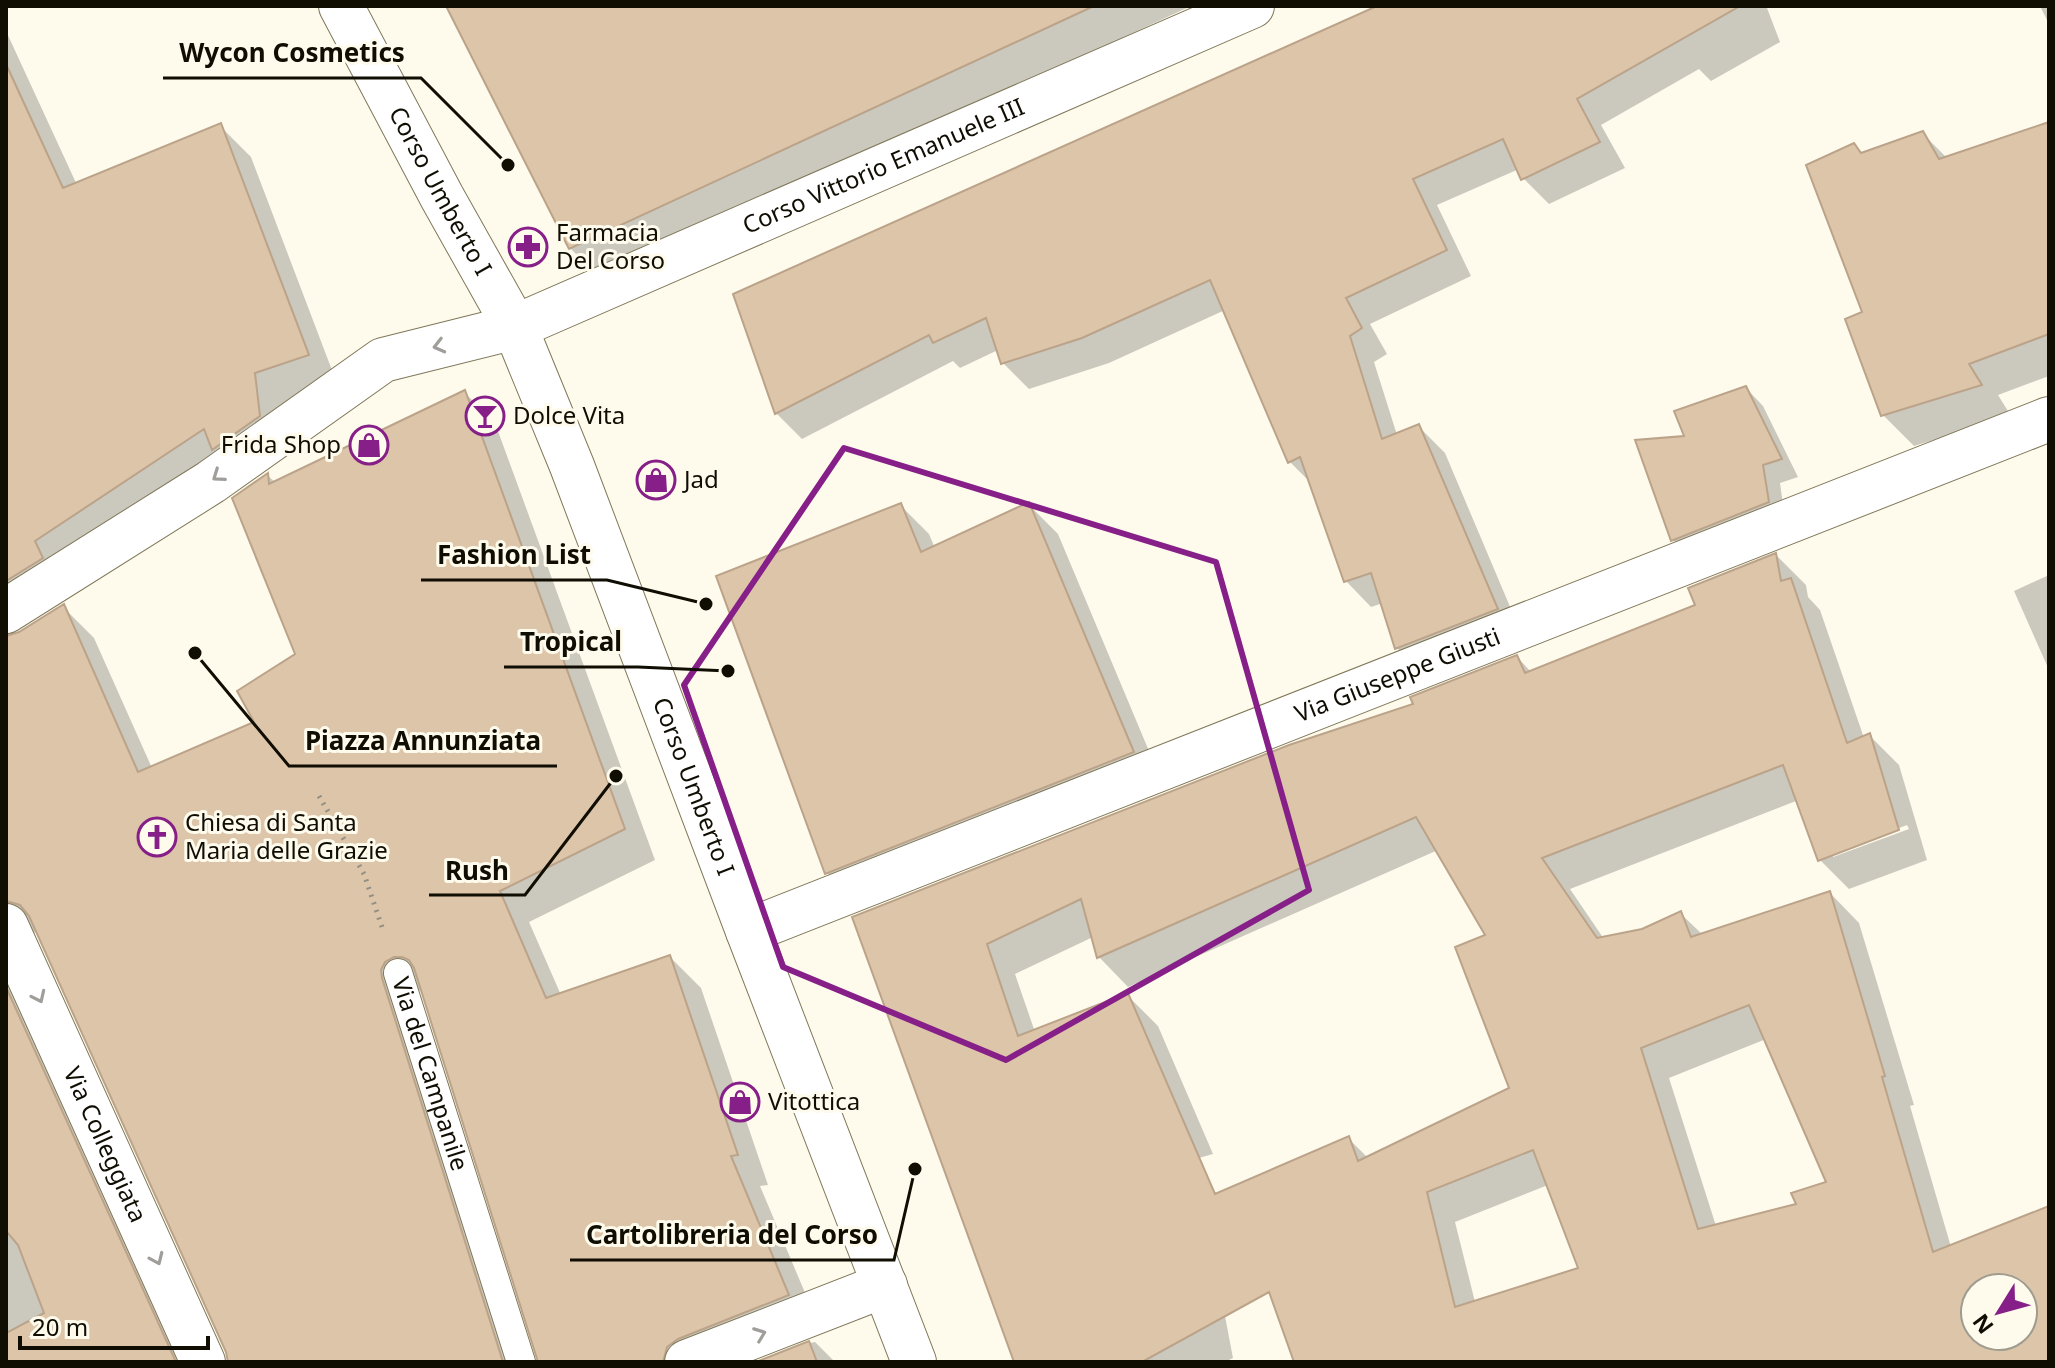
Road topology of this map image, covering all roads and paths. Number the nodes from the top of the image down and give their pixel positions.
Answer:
1 (341, 6) edge
2 (1252, 6) edge
3 (515, 327) junction
4 (2049, 419) edge
5 (6, 611) edge
6 (319, 796) dead end
7 (6, 926) edge
8 (748, 931) junction
9 (398, 973) joint
10 (885, 1285) junction
11 (203, 1362) edge
12 (521, 1362) edge
13 (687, 1362) edge
14 (914, 1362) edge

1 - 3 street, Corso Umberto I
2 - 3 street, Corso Vittorio Emanuele III
3 -> 5 street, Corso Vittorio Emanuele III
3 - 8 street, Corso Umberto I
4 - 8 street, Via Giuseppe Giusti
6 - 9 path, Via del Campanile
7 -> 11 street, Via Colleggiata
8 - 10 street, Corso Umberto I
9 - 12 lane, Via del Campanile
13 -> 10 street
10 - 14 street, Corso Umberto I

